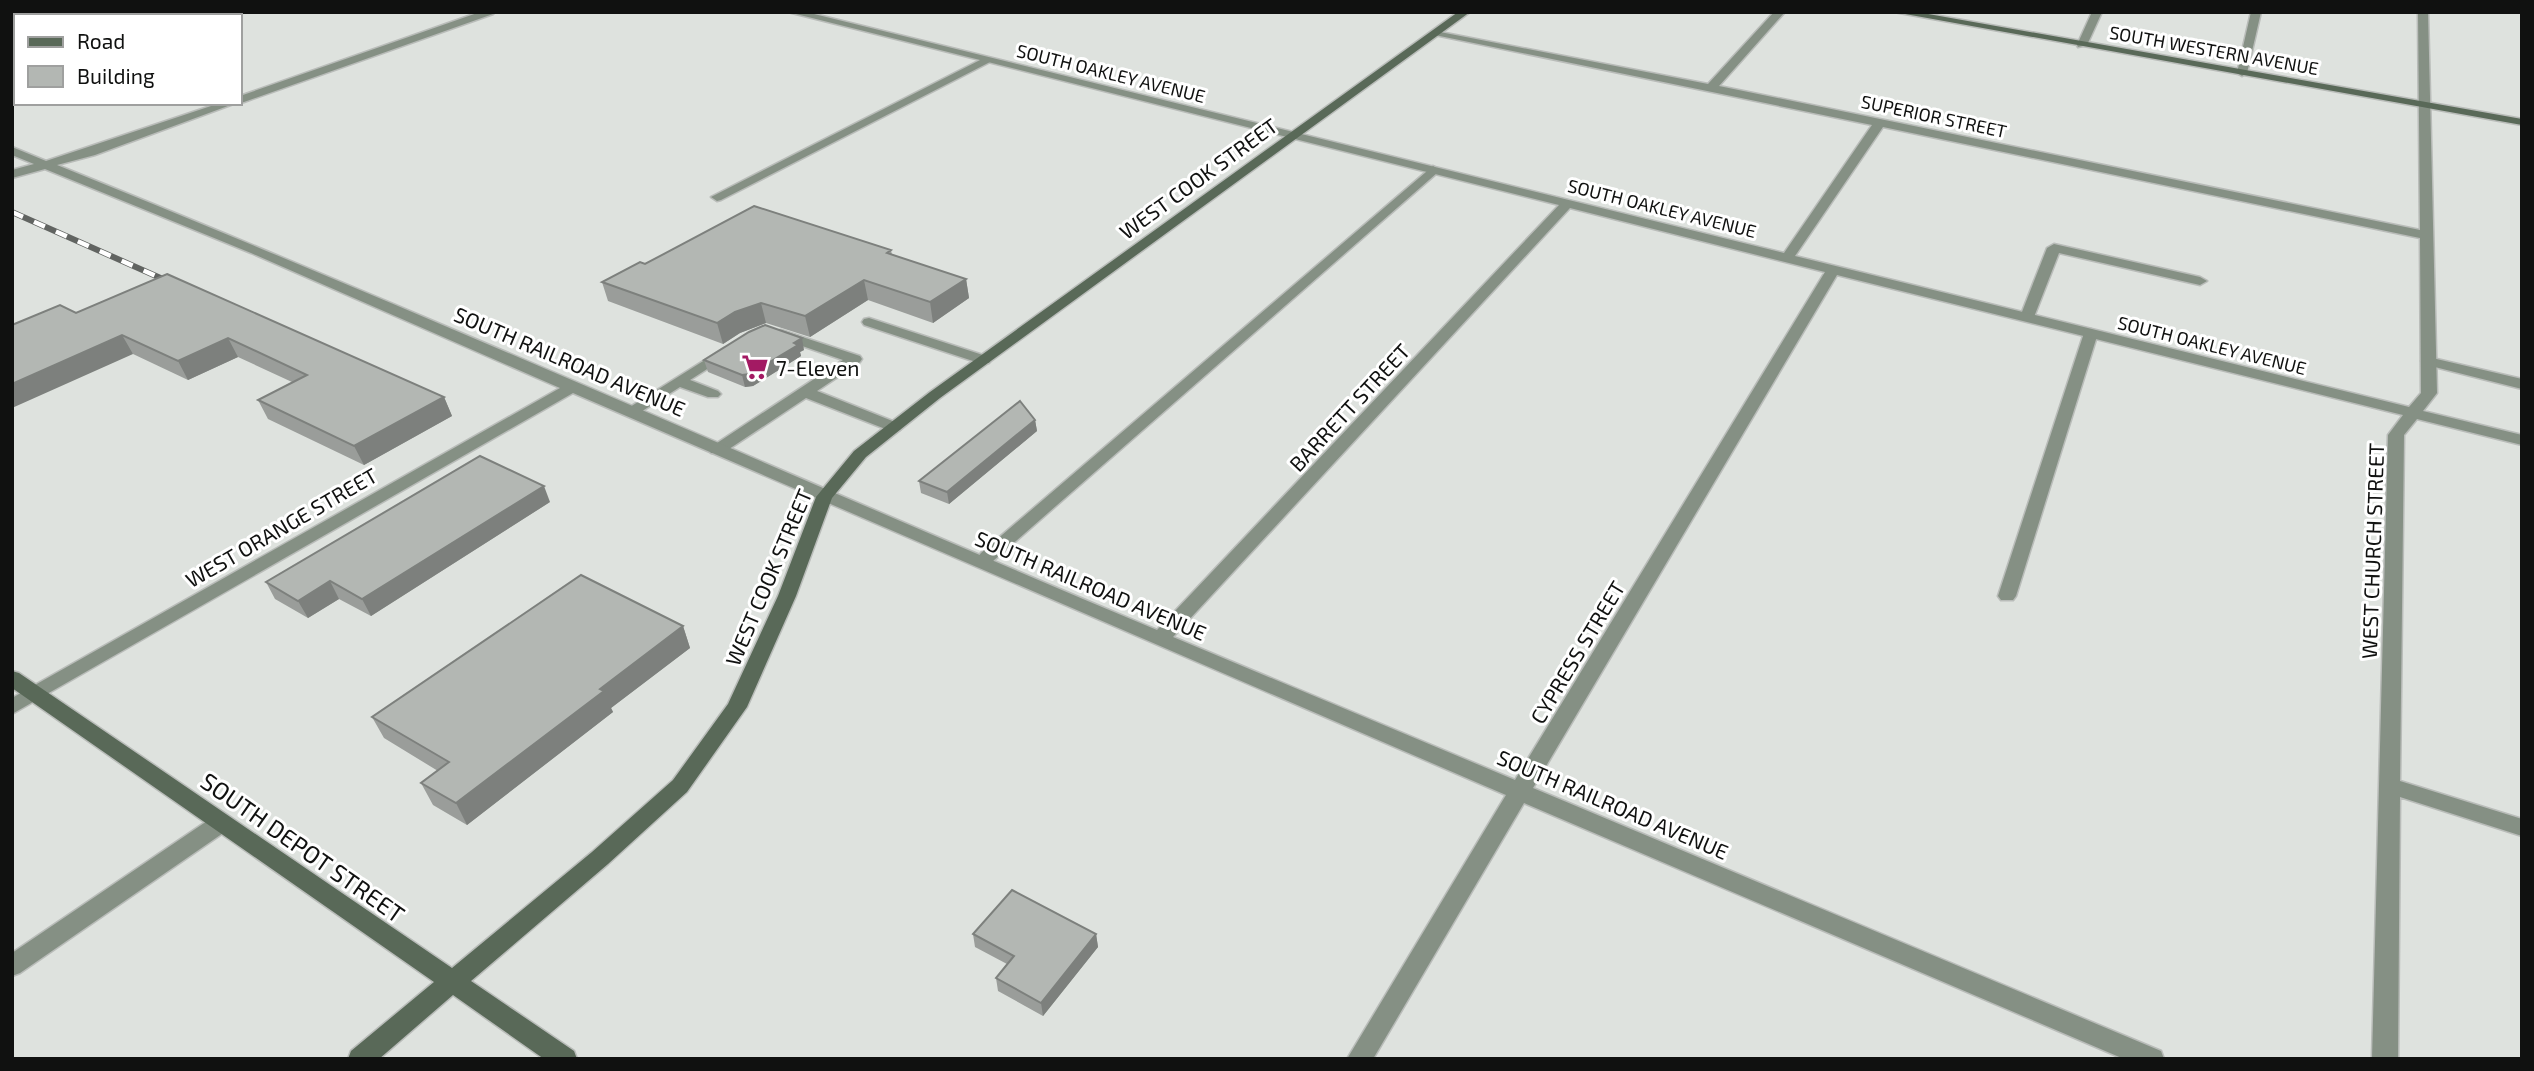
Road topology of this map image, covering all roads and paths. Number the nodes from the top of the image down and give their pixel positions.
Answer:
1 (490, 12) edge
2 (793, 12) edge
3 (1465, 12) edge
4 (1780, 12) edge
5 (1899, 12) edge
6 (2096, 12) edge
7 (2256, 12) edge
8 (2423, 12) edge
9 (1938, 15) edge
10 (1435, 34) junction
11 (2082, 45) junction
12 (986, 60) junction
13 (2242, 73) junction
14 (1711, 88) junction
15 (242, 99) edge
16 (225, 105) edge
17 (2424, 105) junction
18 (1880, 122) junction
19 (2522, 122) edge
20 (1294, 136) junction
21 (12, 151) edge
22 (46, 164) junction
23 (1433, 170) junction
24 (12, 174) edge
25 (717, 197) dead end
26 (1568, 203) junction
27 (2426, 235) junction
28 (1788, 257) junction
29 (1834, 268) junction
30 (2200, 281) dead end
31 (2026, 317) junction
32 (869, 322) dead end
33 (767, 329) edge
34 (2091, 333) junction
35 (734, 345) edge
36 (984, 360) junction
37 (2428, 361) junction
38 (678, 381) junction
39 (2522, 384) edge
40 (573, 387) junction
41 (805, 392) junction
42 (713, 394) dead end
43 (630, 412) junction
44 (2413, 413) junction
45 (894, 427) junction
46 (2522, 440) edge
47 (717, 450) junction
48 (824, 497) junction
49 (987, 557) dead end
50 (2007, 596) dead end
51 (1160, 639) junction
52 (12, 678) edge
53 (36, 694) junction
54 (12, 707) edge
55 (2389, 785) junction
56 (1521, 790) junction
57 (221, 822) junction
58 (2522, 828) edge
59 (12, 966) edge
60 (452, 981) junction
61 (360, 1059) edge
62 (565, 1059) edge
63 (1359, 1059) edge
64 (2152, 1059) edge
65 (2385, 1059) edge

1 - 15 street
2 - 12 street, SOUTH OAKLEY AVENUE
3 - 10 street, WEST COOK STREET
4 - 14 street
5 - 9 street, SOUTH WESTERN AVENUE
6 - 11 street
7 - 13 street
8 - 17 street, WEST CHURCH STREET
9 - 11 street, SOUTH WESTERN AVENUE
10 - 14 street, SUPERIOR STREET
10 - 20 street, WEST COOK STREET
11 - 13 street, SOUTH WESTERN AVENUE
12 - 20 street, SOUTH OAKLEY AVENUE
12 - 25 street
13 - 17 street, SOUTH WESTERN AVENUE
14 - 18 street, SUPERIOR STREET
16 - 22 street
17 - 19 street, SOUTH WESTERN AVENUE
17 - 27 street, WEST CHURCH STREET
18 - 27 street, SUPERIOR STREET
18 - 28 street
20 - 23 street, SOUTH OAKLEY AVENUE
20 - 36 street, WEST COOK STREET
21 - 22 street, SOUTH RAILROAD AVENUE
22 - 24 street
22 - 40 street, SOUTH RAILROAD AVENUE
23 - 26 street, SOUTH OAKLEY AVENUE
23 - 49 street
26 - 28 street, SOUTH OAKLEY AVENUE
26 - 51 street, BARRETT STREET
27 - 37 street, WEST CHURCH STREET
28 - 29 street, SOUTH OAKLEY AVENUE
29 - 31 street, SOUTH OAKLEY AVENUE
29 - 56 street, CYPRESS STREET
30 - 31 street
31 - 34 street, SOUTH OAKLEY AVENUE
32 - 36 street
33 - 41 street
34 - 44 street, SOUTH OAKLEY AVENUE
34 - 50 street
35 - 38 street
36 - 45 street, WEST COOK STREET
37 - 39 street
37 - 44 street, WEST CHURCH STREET
38 - 42 street
38 - 43 street
40 - 43 street, SOUTH RAILROAD AVENUE
40 - 53 street, WEST ORANGE STREET
41 - 45 street
41 - 47 street
43 - 47 street, SOUTH RAILROAD AVENUE
44 - 46 street, SOUTH OAKLEY AVENUE
44 - 55 street, WEST CHURCH STREET
45 - 48 street, WEST COOK STREET
47 - 48 street, SOUTH RAILROAD AVENUE
48 - 51 street, SOUTH RAILROAD AVENUE
48 - 60 street, WEST COOK STREET
51 - 56 street, SOUTH RAILROAD AVENUE
52 - 53 street, SOUTH DEPOT STREET
53 - 54 street, WEST ORANGE STREET
53 - 57 street, SOUTH DEPOT STREET
55 - 58 street
55 - 65 street, WEST CHURCH STREET
56 - 63 street, CYPRESS STREET
56 - 64 street, SOUTH RAILROAD AVENUE
57 - 59 street
57 - 60 street, SOUTH DEPOT STREET
60 - 61 street, WEST COOK STREET
60 - 62 street, SOUTH DEPOT STREET

